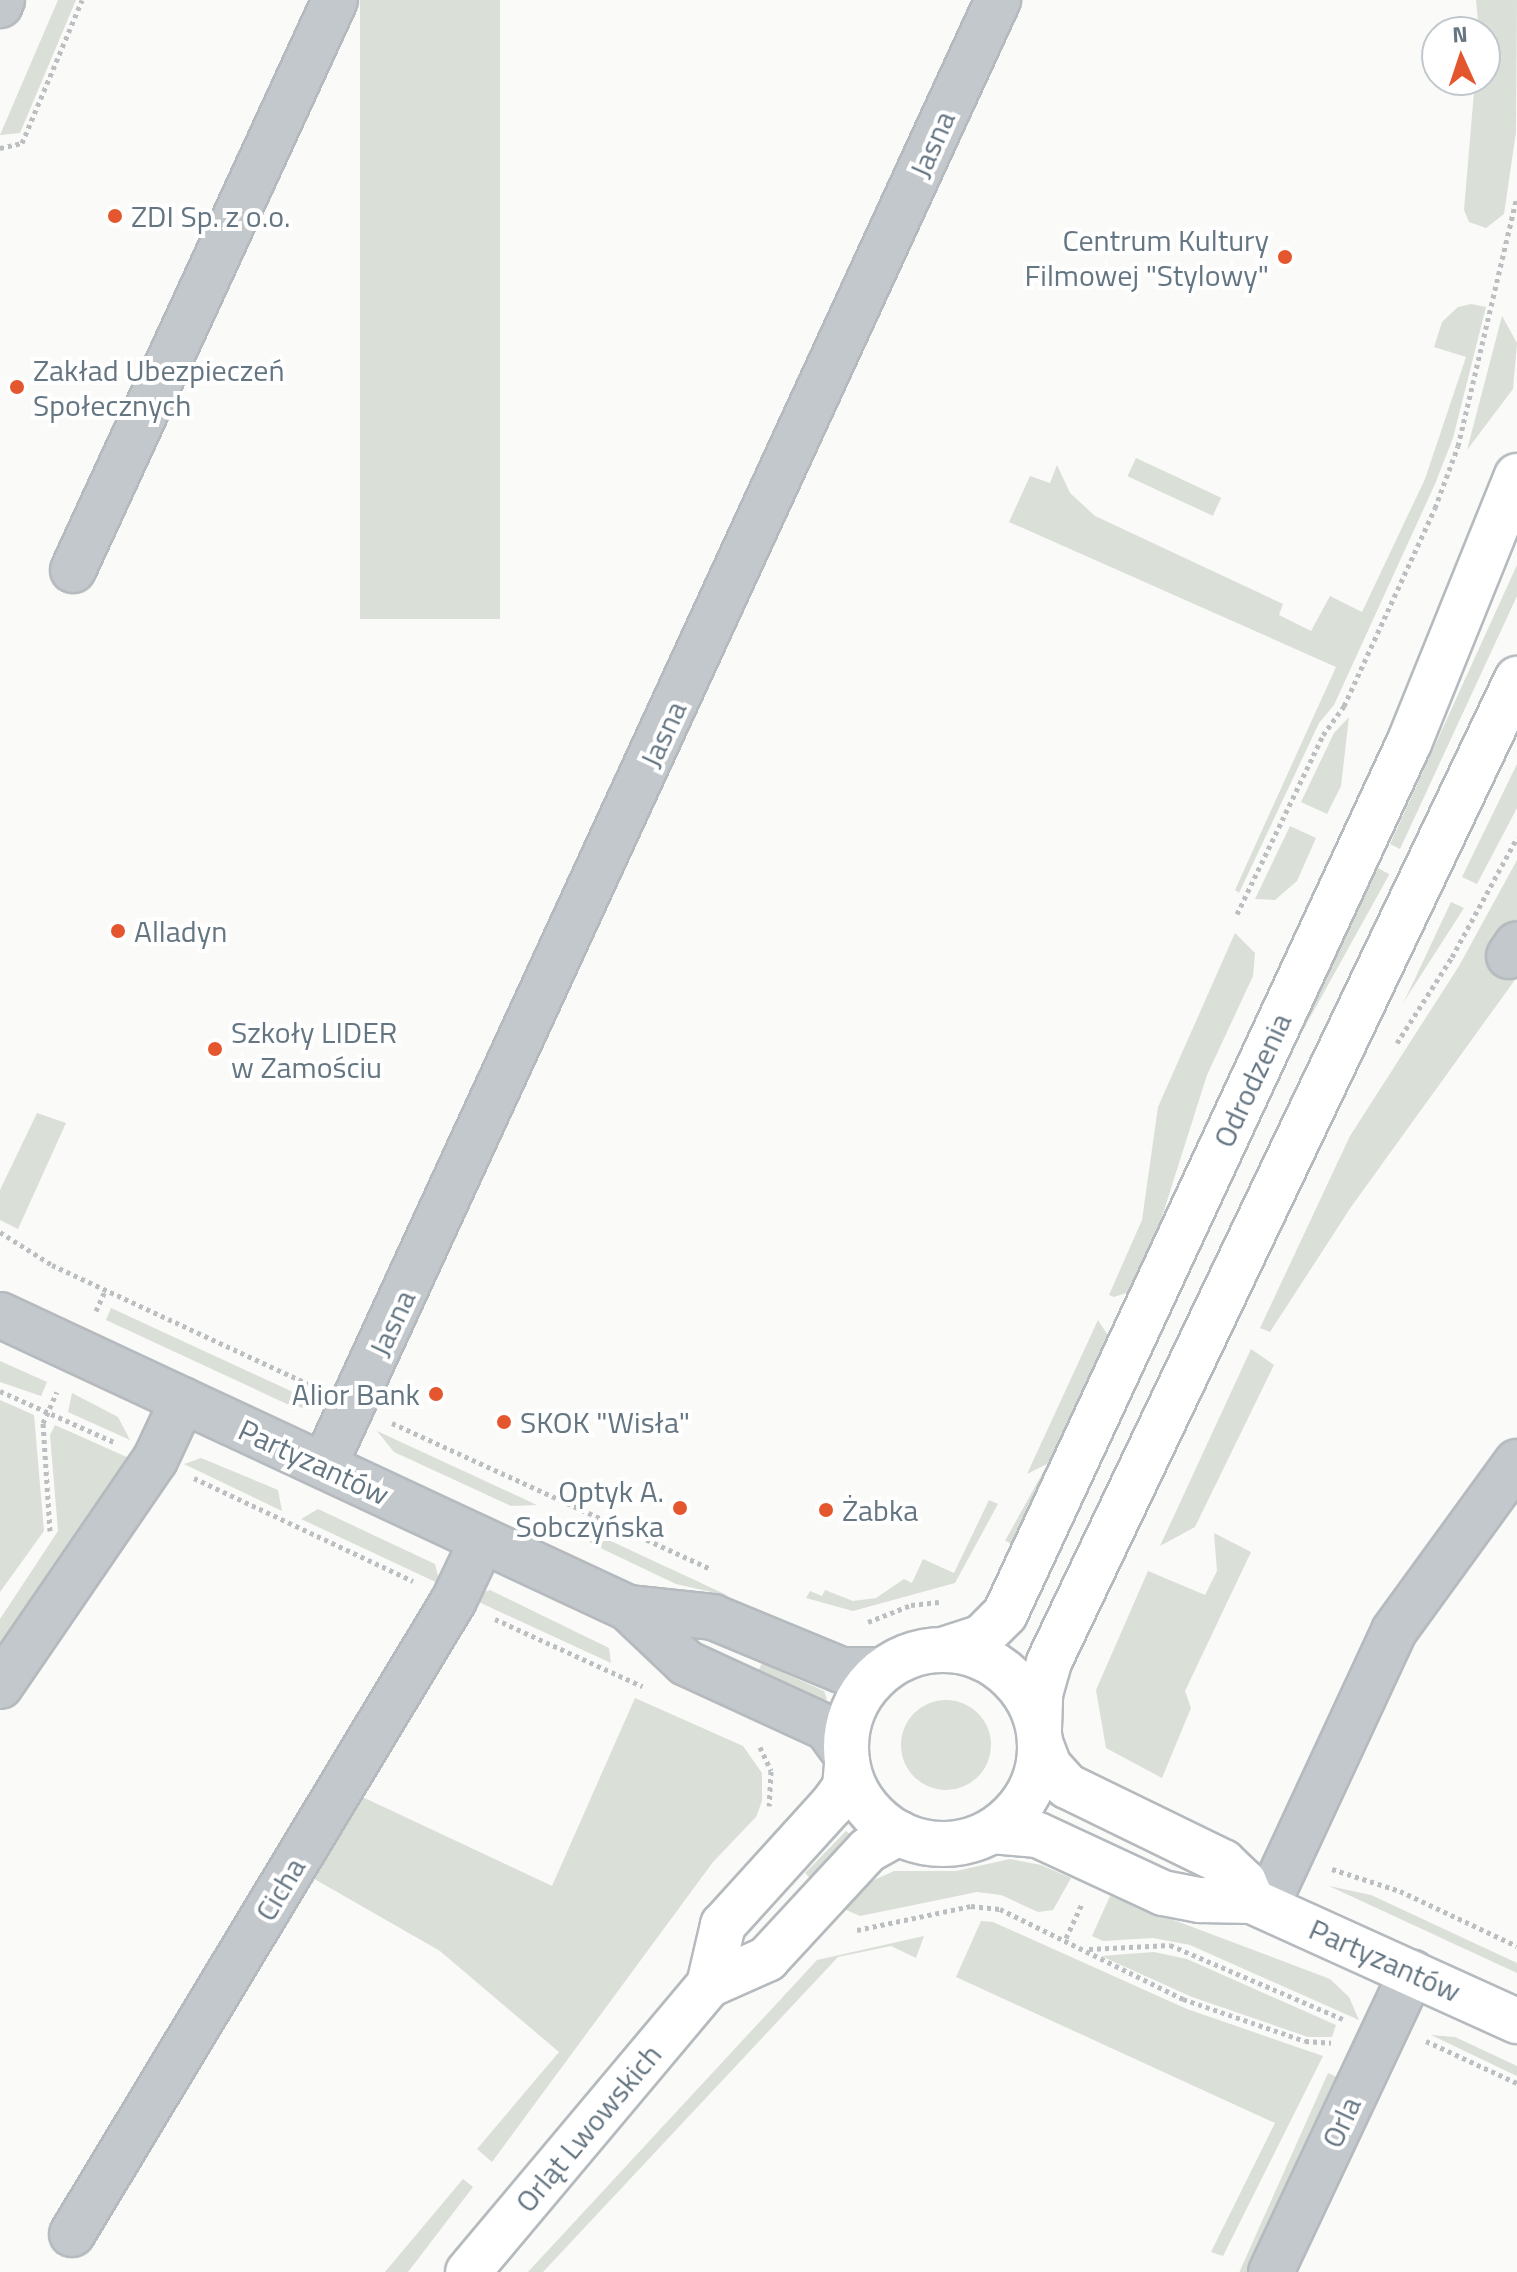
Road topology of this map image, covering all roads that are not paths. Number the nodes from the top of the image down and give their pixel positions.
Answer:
1 (335, 0) edge
2 (998, 0) edge
3 (1517, 476) edge
4 (73, 570) dead end
5 (1517, 679) edge
6 (0, 1315) edge
7 (183, 1400) junction
8 (1517, 1462) edge
9 (324, 1466) junction
10 (482, 1541) junction
11 (628, 1608) junction
12 (946, 1649) junction
13 (883, 1670) junction
14 (0, 1686) edge
15 (1040, 1737) junction
16 (847, 1758) junction
17 (992, 1831) junction
18 (899, 1833) junction
19 (1259, 1904) junction
20 (1412, 1972) junction
21 (709, 1985) junction
22 (1517, 2021) edge
23 (72, 2234) dead end
24 (468, 2272) edge
25 (1271, 2272) edge

1 - 4 street
2 - 9 street, Jasna
3 - 12 main road, Odrodzenia
5 - 15 main road
6 - 7 street, Partyzantów
7 - 9 street, Partyzantów
7 - 14 street
8 - 19 street
9 - 10 street, Partyzantów
10 - 11 street, Partyzantów
10 - 23 street, Cicha
11 - 13 street, Partyzantów
11 - 16 street, Partyzantów
12 - 13 main road
12 - 15 main road
13 - 16 main road
15 - 17 main road
15 - 19 main road
16 - 18 main road
16 - 21 main road, Orląt Lwowskich
17 - 18 main road
17 - 19 main road, Partyzantów
18 - 21 main road, Orląt Lwowskich
19 - 20 main road, Partyzantów
20 - 22 main road, Partyzantów
20 - 25 street, Orla
21 - 24 main road, Orląt Lwowskich

